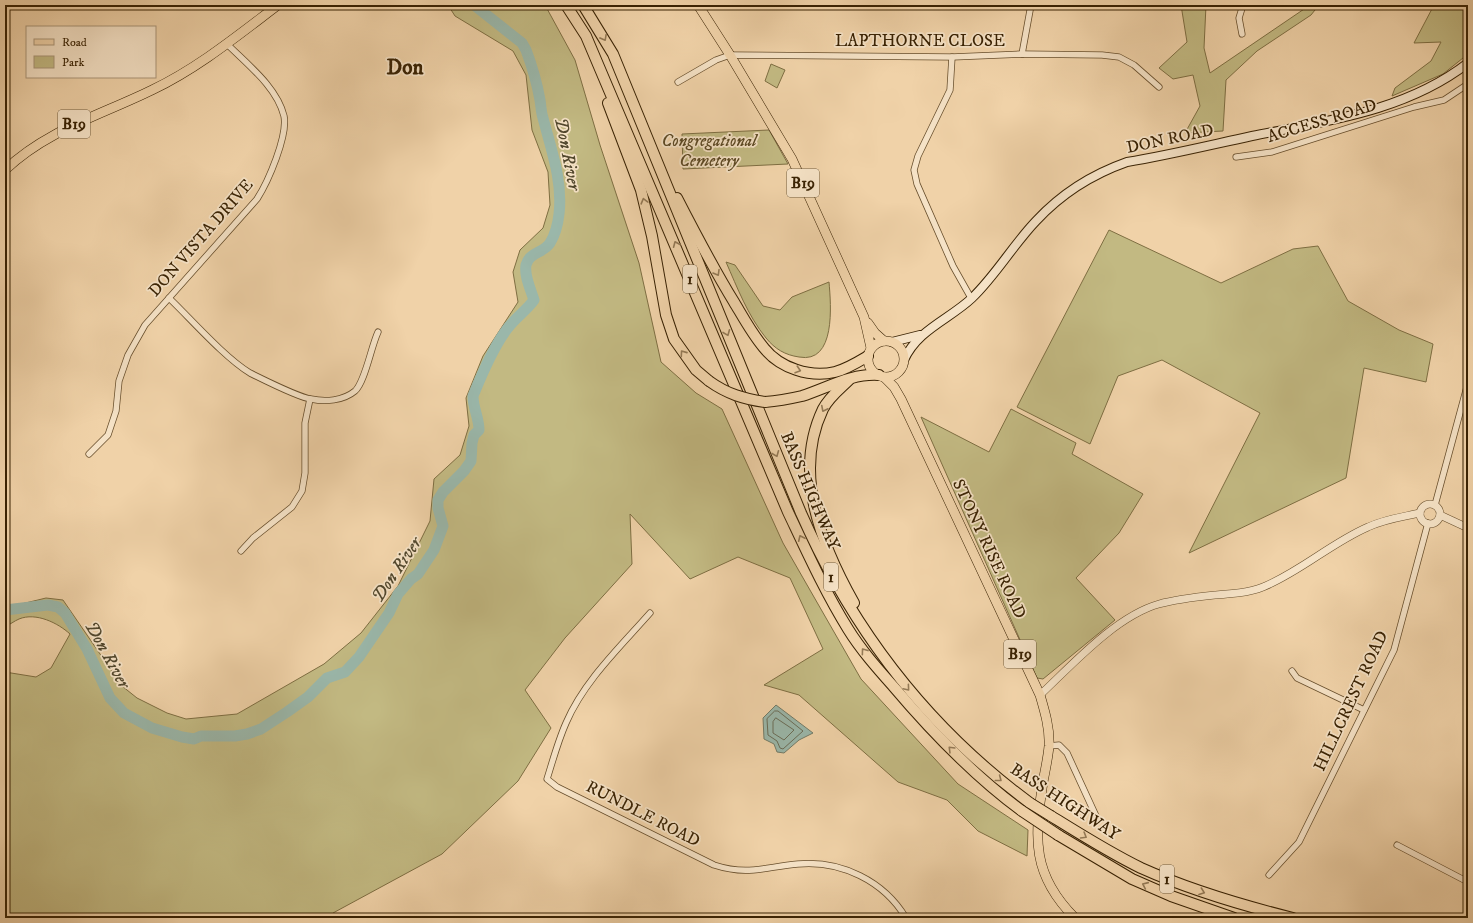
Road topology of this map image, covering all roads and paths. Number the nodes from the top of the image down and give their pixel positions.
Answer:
1 (277, 5) edge
2 (566, 5) edge
3 (583, 5) edge
4 (698, 5) edge
5 (1031, 5) edge
6 (1243, 5) edge
7 (1242, 34) dead end
8 (227, 44) junction
9 (590, 46) junction
10 (1022, 54) junction
11 (730, 55) junction
12 (952, 57) junction
13 (1468, 63) edge
14 (678, 82) dead end
15 (1468, 84) edge
16 (1159, 87) dead end
17 (1412, 96) junction
18 (1414, 108) junction
19 (636, 113) junction
20 (1236, 157) dead end
21 (5, 170) edge
22 (169, 298) junction
23 (971, 298) junction
24 (864, 317) junction
25 (928, 331) junction
26 (378, 332) dead end
27 (888, 342) junction
28 (870, 352) junction
29 (904, 360) junction
30 (899, 371) junction
31 (881, 376) junction
32 (849, 380) junction
33 (1468, 382) edge
34 (310, 399) junction
35 (901, 399) junction
36 (89, 454) dead end
37 (1435, 505) junction
38 (1420, 513) junction
39 (1440, 515) junction
40 (1428, 523) junction
41 (1468, 528) edge
42 (241, 551) dead end
43 (650, 613) dead end
44 (893, 671) junction
45 (1292, 671) dead end
46 (1040, 695) junction
47 (1364, 710) junction
48 (1049, 746) junction
49 (1096, 816) dead end
50 (1397, 845) dead end
51 (1269, 875) dead end
52 (1468, 882) edge
53 (906, 918) edge
54 (1075, 918) edge
55 (1234, 918) edge
56 (1293, 918) edge

1 - 8 main road, B19
2 - 9 highway, BASS HIGHWAY / 1
3 -> 19 highway, BASS HIGHWAY / 1
4 - 11 main road, B19
5 - 10 street
6 - 7 street
8 - 21 main road, B19
8 - 22 street, DON VISTA DRIVE
32 -> 9 highway, bridge
55 -> 9 highway, BASS HIGHWAY / 1, bridge
10 - 12 street, LAPTHORNE CLOSE
10 - 16 street, LAPTHORNE CLOSE
11 - 12 street, LAPTHORNE CLOSE
11 - 14 street, LAPTHORNE CLOSE
11 - 24 main road, B19
12 - 23 street
13 - 17 main road, DON ROAD
15 - 18 street, ACCESS ROAD
17 - 18 street
17 - 23 main road, DON ROAD
18 - 20 street, ACCESS ROAD
19 -> 28 highway
19 -> 44 highway, BASS HIGHWAY / 1
22 - 34 street
22 - 36 street, DON VISTA DRIVE
23 - 25 main road, DON ROAD
24 - 27 main road, B19
24 - 28 main road, B19
25 - 27 main road, DON ROAD
25 - 29 main road, DON ROAD
26 - 34 street
27 - 28 main road
27 - 29 main road, B19
28 - 31 main road, B19
29 - 30 main road, B19
30 - 31 main road
30 - 35 main road, STONY RISE ROAD / B19
31 - 32 highway
31 - 35 main road, STONY RISE ROAD / B19
32 -> 44 highway
33 - 37 street
34 - 42 street
35 - 46 main road, STONY RISE ROAD / B19
37 - 38 street
37 - 39 street
38 - 40 street
38 - 46 street
39 - 40 street
39 - 41 street
40 - 47 street, HILLCREST ROAD
43 - 53 street, RUNDLE ROAD
44 -> 56 highway, BASS HIGHWAY / 1, bridge
45 - 47 street
46 - 48 main road, STONY RISE ROAD / B19
47 - 51 street, HILLCREST ROAD
48 - 49 street
48 - 54 main road, STONY RISE ROAD / B19
50 - 52 street

